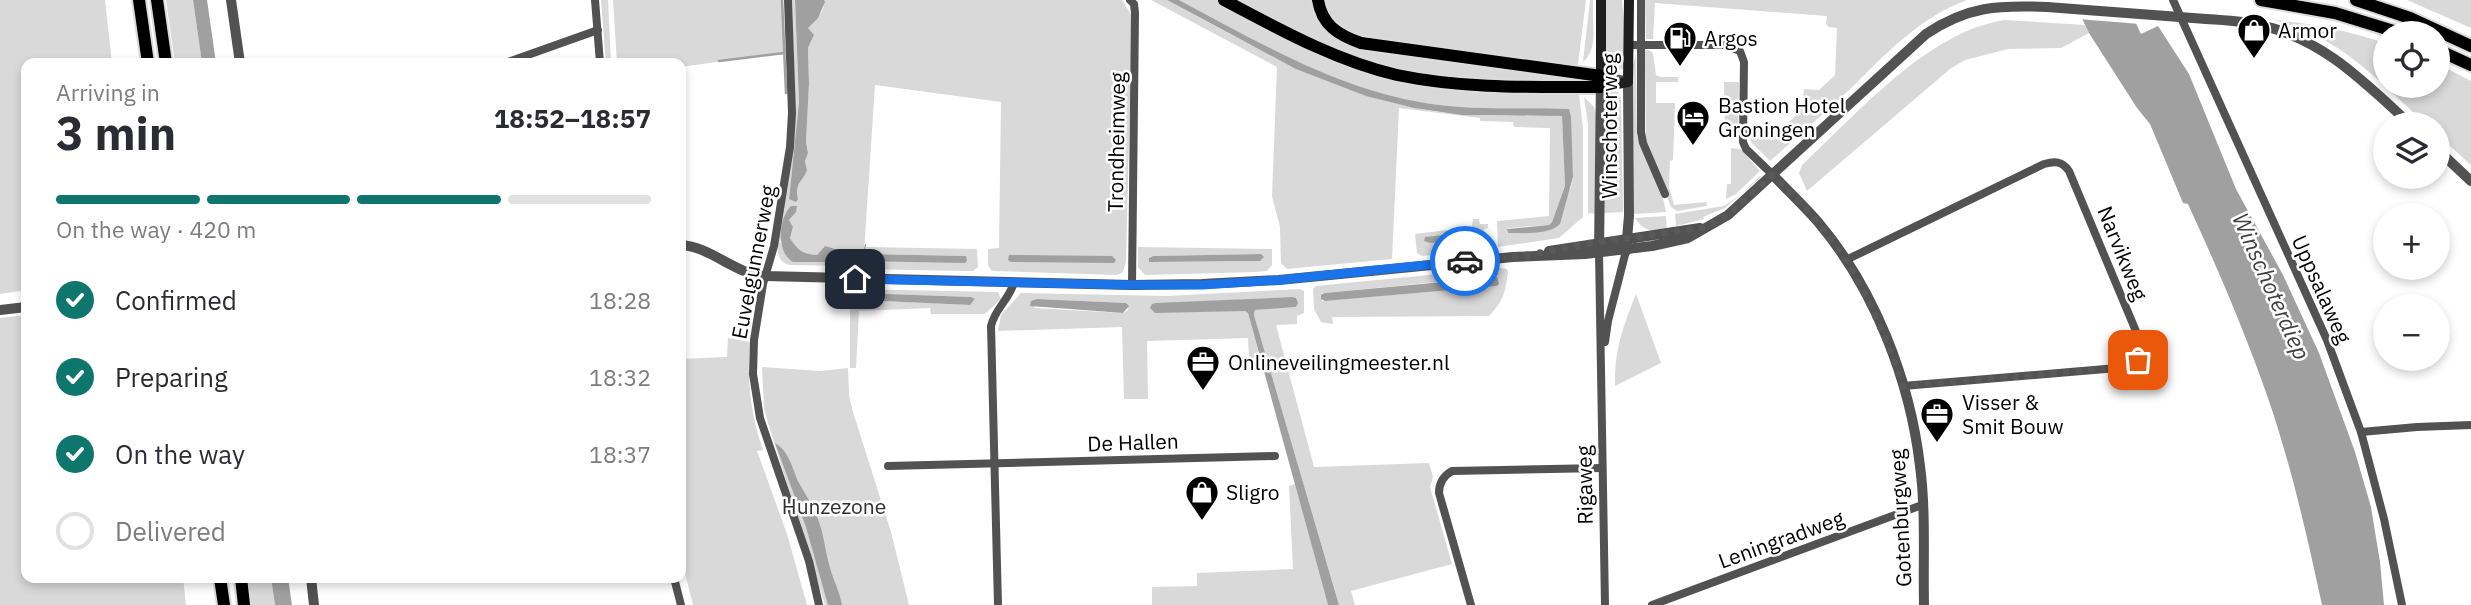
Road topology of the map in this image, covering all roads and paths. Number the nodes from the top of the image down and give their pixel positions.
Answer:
1 (139, 0) edge
2 (158, 0) edge
3 (595, 0) edge
4 (788, 0) edge
5 (1130, 0) edge
6 (1224, 0) edge
7 (1318, 0) edge
8 (1601, 0) edge
9 (1629, 0) edge
10 (1641, 0) edge
11 (2173, 0) edge
12 (2261, 0) edge
13 (2356, 0) edge
14 (234, 1) edge
15 (2373, 25) edge
16 (598, 30) junction
17 (1634, 45) junction
18 (2471, 46) edge
19 (2450, 55) edge
20 (147, 58) edge
21 (165, 58) edge
22 (240, 58) edge
23 (519, 58) edge
24 (600, 58) edge
25 (2471, 65) edge
26 (1601, 82) junction
27 (1629, 82) junction
28 (2397, 112) edge
29 (2450, 161) edge
30 (1773, 175) junction
31 (2471, 181) edge
32 (1665, 194) dead end
33 (1707, 227) junction
34 (1627, 239) junction
35 (686, 246) edge
36 (1599, 248) junction
37 (1626, 251) junction
38 (1846, 260) junction
39 (765, 276) junction
40 (1014, 282) junction
41 (1132, 285) junction
42 (21, 308) edge
43 (0, 310) edge
44 (1602, 366) junction
45 (1903, 386) junction
46 (2471, 425) edge
47 (2361, 432) junction
48 (1275, 456) dead end
49 (993, 464) junction
50 (888, 466) dead end
51 (1602, 468) junction
52 (1922, 505) junction
53 (221, 583) edge
54 (241, 583) edge
55 (311, 583) edge
56 (675, 583) edge
57 (224, 605) edge
58 (244, 605) edge
59 (314, 605) edge
60 (681, 605) edge
61 (819, 605) edge
62 (998, 605) edge
63 (1471, 605) edge
64 (1605, 605) edge
65 (1652, 605) edge
66 (1924, 605) edge
67 (2402, 605) edge

1 - 20 highway
2 - 21 highway
3 - 16 street
4 - 39 street, Euvelgunnerweg
5 - 41 street, Trondheimweg
6 - 26 highway
7 - 26 highway
8 - 26 main road, Winschoterweg
9 - 17 main road, Winschoterweg
10 - 17 street, Winschoterweg
11 - 47 street, Uppsalaweg
12 - 15 highway
13 - 18 highway
14 - 22 street
16 - 23 street
16 - 24 street
17 - 27 main road, Winschoterweg
17 - 30 street
17 - 32 street, Winschoterweg
19 - 25 highway
26 - 27 main road
26 - 36 street, Winschoterweg
27 - 34 street, Winschoterweg
28 - 30 street, bridge
29 - 31 street
30 - 33 street
30 - 38 street, Gotenburgweg
33 - 34 street
33 - 37 street
34 - 36 street
34 - 37 street, Winschoterweg
35 - 39 street
36 - 37 street
36 - 41 street
36 - 44 street, Rigaweg
37 - 44 street, Rigaweg
38 - 45 street, Gotenburgweg
38 - 45 street, Narvikweg
39 - 40 street
39 - 61 street, Euvelgunnerweg
40 - 41 street
40 - 49 street
42 - 43 street
44 - 51 street, Rigaweg
45 - 52 street, Gotenburgweg
46 - 47 street
47 - 67 street, Uppsalaweg
48 - 49 street, De Hallen
49 - 50 street, De Hallen
49 - 62 street
51 - 63 street
51 - 64 street, Rigaweg
52 - 65 street, Leningradweg
52 - 66 street, Gotenburgweg
53 - 57 highway
54 - 58 highway
55 - 59 street
56 - 60 street

